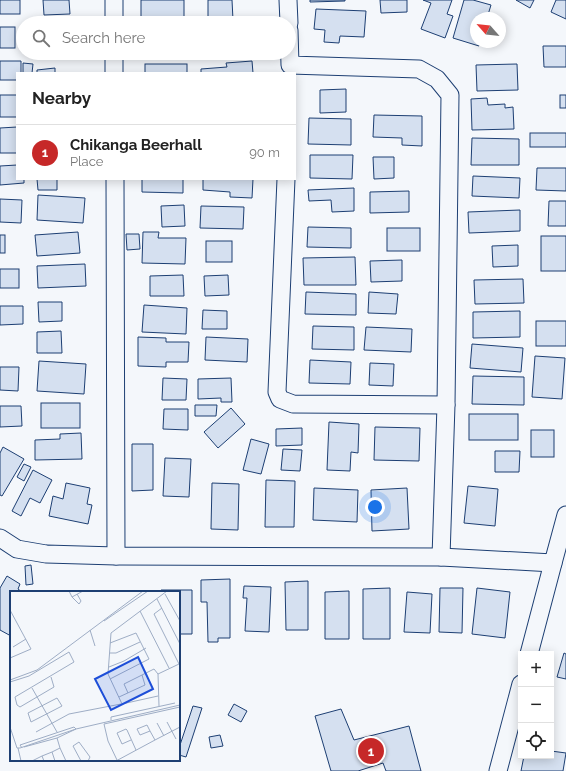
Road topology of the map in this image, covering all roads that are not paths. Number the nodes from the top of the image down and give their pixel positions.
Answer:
1 (114, 0) edge
2 (288, 0) edge
3 (114, 16) edge
4 (289, 16) edge
5 (114, 60) edge
6 (290, 69) edge
7 (114, 72) edge
8 (114, 180) edge
9 (286, 180) edge
10 (446, 404) junction
11 (566, 515) edge
12 (0, 538) edge
13 (116, 556) junction
14 (441, 557) junction
15 (553, 563) junction
16 (530, 651) edge
17 (520, 687) edge
18 (498, 771) edge

1 - 3 street
2 - 4 street
5 - 7 street
6 - 10 street
8 - 13 street
9 - 10 street
10 - 14 street
11 - 15 street
12 - 13 street
13 - 14 street
14 - 15 street
15 - 16 street
17 - 18 street

